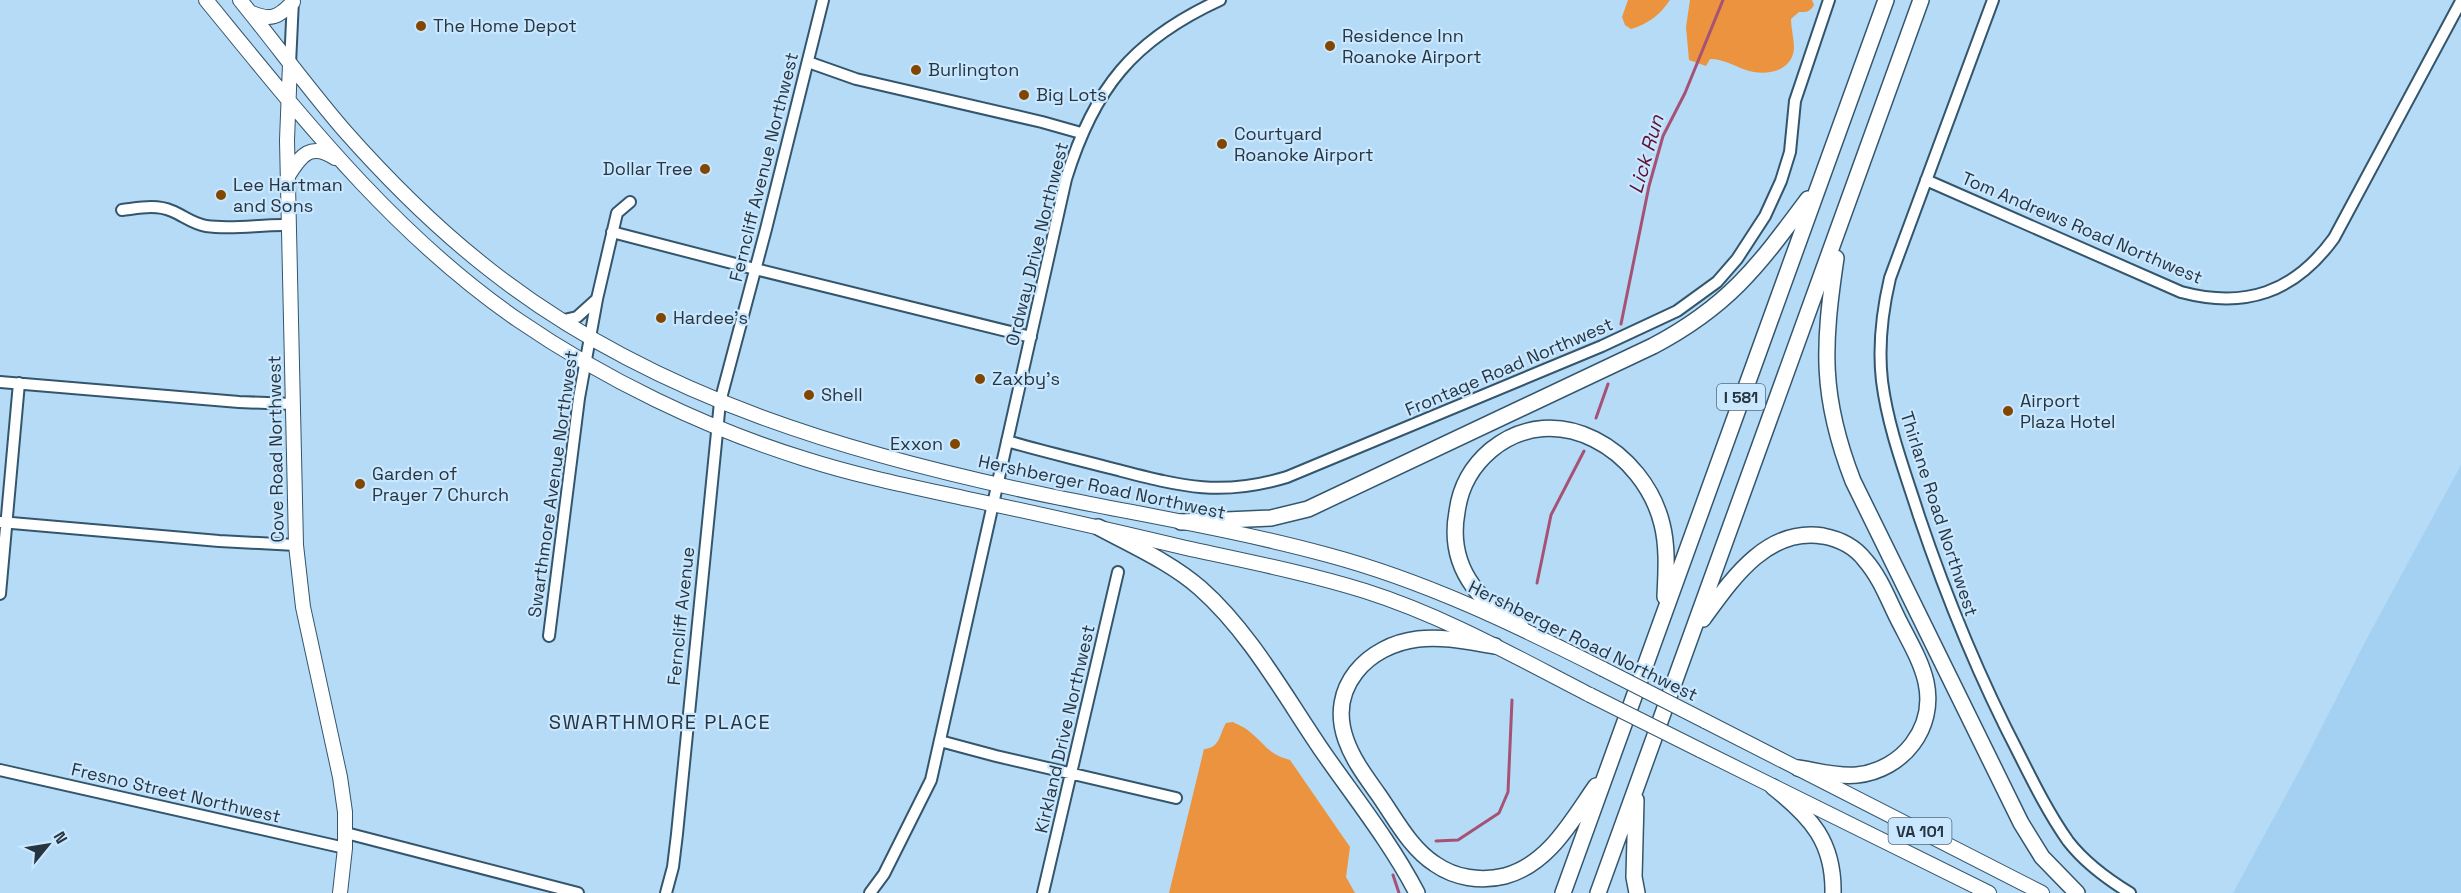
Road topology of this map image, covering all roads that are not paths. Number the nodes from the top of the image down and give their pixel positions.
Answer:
1 (207, 0) edge
2 (240, 0) edge
3 (823, 0) edge
4 (1220, 0) edge
5 (1829, 0) edge
6 (1886, 0) edge
7 (1921, 0) edge
8 (1993, 0) edge
9 (293, 1) edge
10 (2460, 3) edge
11 (251, 13) junction
12 (808, 62) junction
13 (290, 64) junction
14 (289, 99) junction
15 (1081, 133) junction
16 (342, 163) junction
17 (288, 176) junction
18 (1926, 180) junction
19 (1819, 184) junction
20 (630, 202) dead end
21 (122, 210) dead end
22 (289, 225) junction
23 (1840, 228) junction
24 (612, 232) junction
25 (755, 269) junction
26 (597, 299) junction
27 (564, 320) junction
28 (590, 337) junction
29 (1031, 337) junction
30 (586, 362) junction
31 (0, 382) edge
32 (19, 383) junction
33 (720, 402) junction
34 (292, 404) junction
35 (717, 426) junction
36 (1007, 441) junction
37 (714, 448) joint
38 (998, 483) junction
39 (993, 504) junction
40 (3, 522) edge
41 (1181, 522) junction
42 (1098, 527) junction
43 (296, 545) junction
44 (1118, 572) dead end
45 (0, 594) edge
46 (1665, 609) junction
47 (1521, 627) junction
48 (1694, 631) junction
49 (549, 636) dead end
50 (1495, 646) junction
51 (940, 741) junction
52 (1798, 768) junction
53 (0, 770) edge
54 (1606, 771) junction
55 (1071, 774) junction
56 (1773, 787) junction
57 (1637, 788) junction
58 (1176, 798) dead end
59 (346, 833) junction
60 (345, 848) junction
61 (340, 893) edge
62 (578, 893) edge
63 (666, 893) edge
64 (870, 893) edge
65 (1043, 893) edge
66 (1417, 893) edge
67 (1563, 893) edge
68 (1598, 893) edge
69 (1637, 893) edge
70 (1833, 893) edge
71 (1989, 893) edge
72 (2042, 893) edge
73 (2077, 893) edge
74 (2130, 893) edge

1 - 14 main road, VA 101
2 - 11 main road, Hershberger Road Northwest / VA 101
3 - 12 street, Ferncliff Avenue Northwest
4 - 15 street, Ordway Drive Northwest
5 - 36 street, Frontage Road Northwest
6 - 19 highway, I 581
7 - 23 highway, I 581
8 - 18 street, Thirlane Road Northwest
9 - 11 main road
9 - 13 street, Cove Road Northwest
10 - 18 street, Tom Andrews Road Northwest
11 - 13 main road, Hershberger Road Northwest / VA 101
12 - 15 street
12 - 25 street, Ferncliff Avenue Northwest
13 - 14 main road, Cove Road Northwest
13 - 27 main road, Hershberger Road Northwest / VA 101
14 - 16 main road, VA 101
14 - 17 main road, Cove Road Northwest
15 - 29 street, Ordway Drive Northwest
16 - 17 main road
16 - 30 main road, VA 101
17 - 22 main road, Cove Road Northwest
18 - 74 street, Thirlane Road Northwest
19 - 41 highway
19 - 46 highway, I 581
20 - 24 street, Swarthmore Avenue Northwest
21 - 22 street
22 - 34 main road, Cove Road Northwest
23 - 48 highway, I 581
23 - 73 highway
24 - 25 street
24 - 26 street, Swarthmore Avenue Northwest
25 - 29 street
25 - 33 street, Ferncliff Avenue Northwest
26 - 27 street
26 - 28 street, Swarthmore Avenue Northwest
27 - 28 main road, Hershberger Road Northwest / VA 101
28 - 30 street, Swarthmore Avenue Northwest
28 - 33 main road, Hershberger Road Northwest / VA 101
29 - 36 street, Ordway Drive Northwest
30 - 35 main road, VA 101
30 - 49 street, Swarthmore Avenue Northwest
31 - 32 street
32 - 34 street
32 - 40 street
33 - 35 street, Ferncliff Avenue Northwest
33 - 38 main road, Hershberger Road Northwest / VA 101
34 - 43 main road, Cove Road Northwest
35 - 37 street, Ferncliff Avenue Northwest
35 - 39 main road, VA 101
36 - 38 street, Ordway Drive Northwest
37 - 63 street, Ferncliff Avenue
38 - 39 street, Ordway Drive Northwest
38 - 41 main road, Hershberger Road Northwest / VA 101
39 - 42 main road, VA 101
39 - 51 street, Ordway Drive Northwest
40 - 43 street
40 - 45 street
41 - 47 main road, Hershberger Road Northwest / VA 101
42 - 50 main road, VA 101
42 - 66 highway
43 - 59 main road, Cove Road Northwest
44 - 55 street, Kirkland Drive Northwest
46 - 47 highway
46 - 54 highway, I 581
47 - 52 main road, Hershberger Road Northwest / VA 101, bridge
48 - 52 highway
48 - 57 highway, I 581
50 - 54 highway
50 - 56 main road, VA 101, bridge
51 - 55 street
51 - 64 street, Ordway Drive Northwest
52 - 72 main road, Hershberger Road Northwest / VA 101
53 - 60 street, Fresno Street Northwest
54 - 67 highway, I 581
55 - 58 street
55 - 65 street, Kirkland Drive Northwest
56 - 70 highway
56 - 71 main road, VA 101
57 - 68 highway, I 581
57 - 69 highway
59 - 60 main road, Cove Road Northwest
59 - 62 street
60 - 61 main road, Cove Road Northwest

